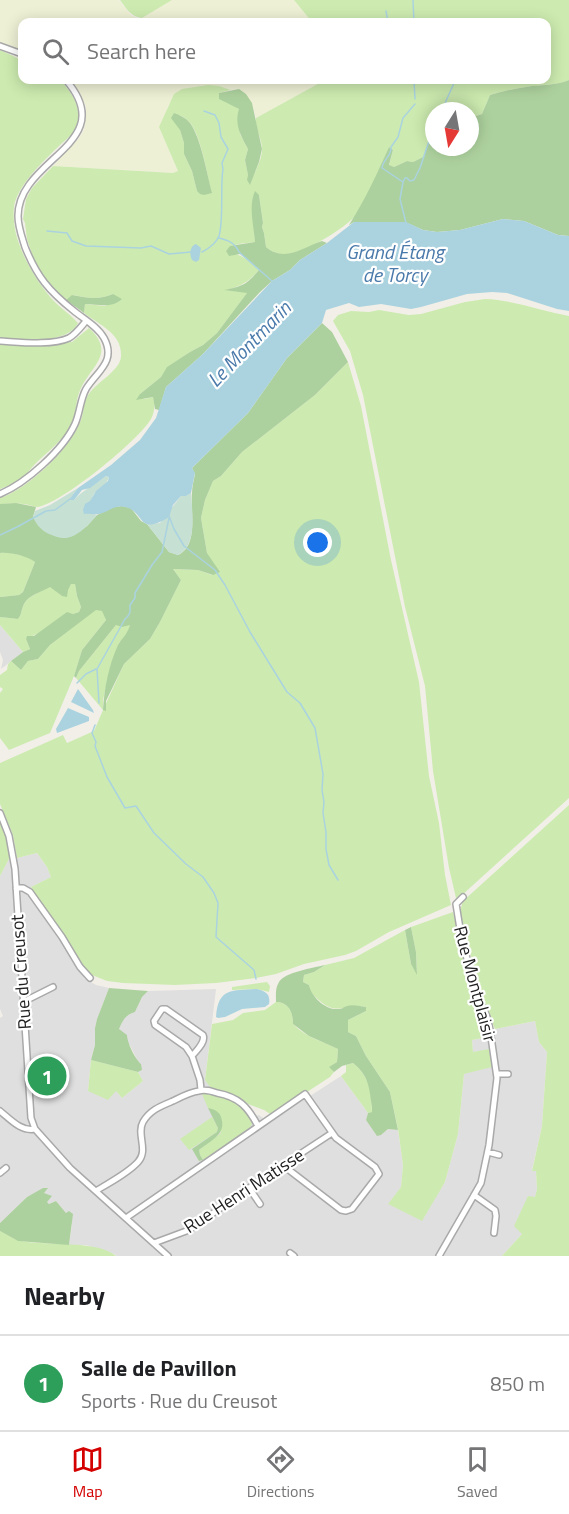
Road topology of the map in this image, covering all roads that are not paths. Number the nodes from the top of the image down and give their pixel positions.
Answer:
1 (0, 46) edge
2 (18, 53) edge
3 (69, 84) edge
4 (86, 321) junction
5 (0, 340) edge
6 (0, 494) edge
7 (0, 813) edge
8 (16, 888) junction
9 (463, 897) dead end
10 (90, 978) dead end
11 (52, 987) dead end
12 (23, 1002) junction
13 (192, 1056) junction
14 (497, 1074) junction
15 (508, 1074) dead end
16 (201, 1090) junction
17 (0, 1111) edge
18 (258, 1126) junction
19 (35, 1129) junction
20 (332, 1133) junction
21 (488, 1152) junction
22 (499, 1155) dead end
23 (285, 1164) junction
24 (6, 1168) dead end
25 (0, 1173) edge
26 (249, 1188) junction
27 (96, 1191) junction
28 (474, 1195) junction
29 (260, 1204) dead end
30 (126, 1218) junction
31 (494, 1233) dead end
32 (154, 1243) junction
33 (168, 1256) edge
34 (438, 1256) edge

1 - 2 street
3 - 4 street
4 - 5 street
4 - 6 street
7 - 8 street, Rue du Creusot
8 - 10 street
8 - 12 street, Rue du Creusot
9 - 14 street, Rue Montplaisir
11 - 12 street
12 - 19 street, Rue du Creusot
13 - 13 street
13 - 16 street
14 - 15 street
14 - 21 street, Rue Montplaisir
16 - 18 street
16 - 27 street
17 - 19 street
18 - 20 street
18 - 30 street
19 - 27 street
20 - 23 street, Rue Henri Matisse
20 - 23 street
21 - 22 street
21 - 28 street, Rue Montplaisir
23 - 26 street, Rue Henri Matisse
24 - 25 street
26 - 29 street
26 - 32 street, Rue Henri Matisse
27 - 30 street
28 - 31 street
28 - 34 street, Rue Montplaisir
30 - 32 street
32 - 33 street

